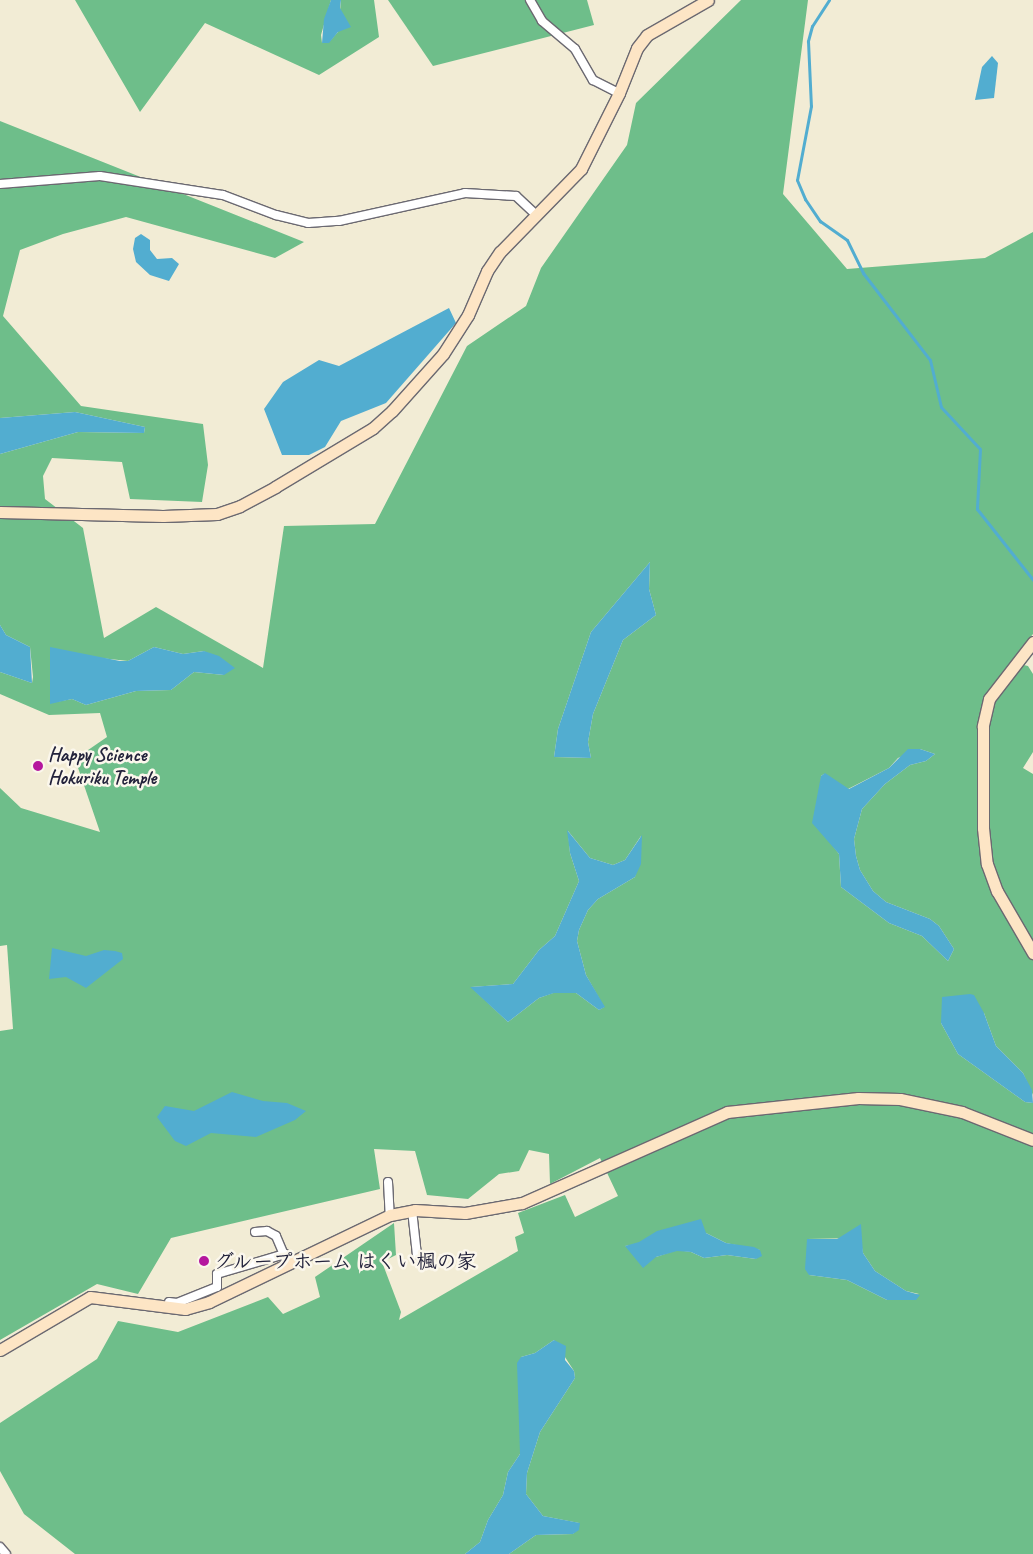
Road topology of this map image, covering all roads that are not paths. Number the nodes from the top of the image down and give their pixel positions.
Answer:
1 (530, 0) edge
2 (708, 0) edge
3 (620, 93) junction
4 (0, 184) edge
5 (535, 214) junction
6 (0, 512) edge
7 (1033, 642) edge
8 (1033, 953) edge
9 (1033, 1140) edge
10 (388, 1182) dead end
11 (412, 1210) junction
12 (390, 1215) junction
13 (255, 1232) dead end
14 (285, 1254) junction
15 (418, 1255) dead end
16 (288, 1266) junction
17 (145, 1305) junction
18 (0, 1350) edge
19 (0, 1547) edge
20 (6, 1554) edge

1 - 3 street
2 - 3 street
3 - 5 street
4 - 5 street
5 - 6 street
7 - 8 street
9 - 11 street
10 - 12 street
11 - 12 street
11 - 15 street
12 - 16 street
13 - 14 street
14 - 16 street
14 - 17 street
16 - 17 street
17 - 18 street
19 - 20 street

